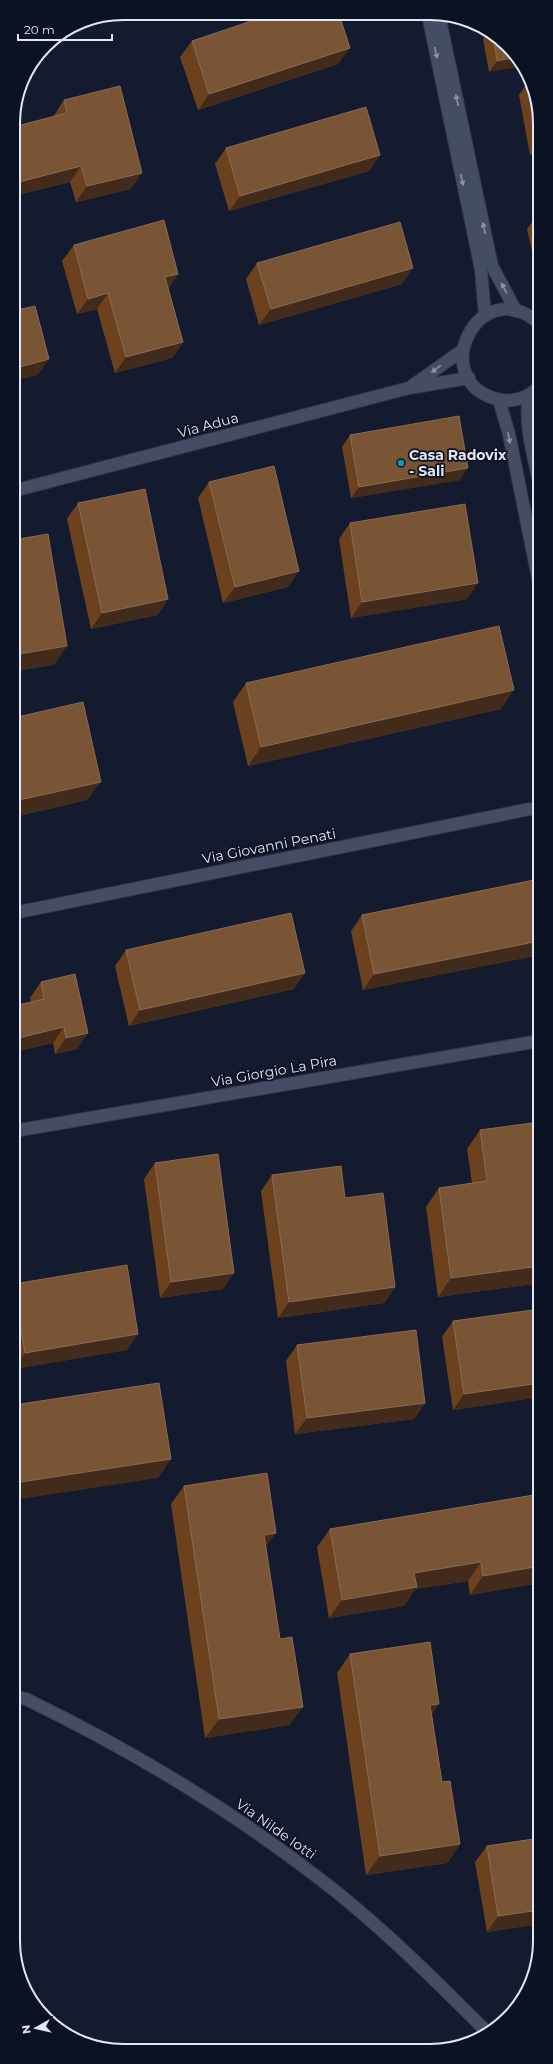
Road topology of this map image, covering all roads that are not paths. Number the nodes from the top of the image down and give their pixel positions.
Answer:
1 (429, 20) edge
2 (440, 21) edge
3 (516, 311) junction
4 (485, 316) junction
5 (533, 319) edge
6 (462, 350) junction
7 (469, 378) junction
8 (409, 388) junction
9 (533, 392) edge
10 (529, 395) junction
11 (499, 400) junction
12 (533, 453) edge
13 (20, 489) edge
14 (533, 553) edge
15 (530, 809) dead end
16 (20, 913) edge
17 (533, 1042) edge
18 (20, 1130) edge
19 (20, 1698) edge
20 (484, 2029) edge

1 -> 4 street
3 -> 2 street
3 - 4 street
3 - 5 street
4 - 6 street
6 - 7 street
6 -> 8 street, Via Adua
7 - 8 street, Via Adua
7 - 11 street
8 - 13 street, Via Adua
9 - 10 street
10 - 11 street
10 - 12 street
11 -> 14 street
15 - 16 street, Via Giovanni Penati
17 - 18 street, Via Giorgio La Pira
19 - 20 street, Via Nilde Iotti

